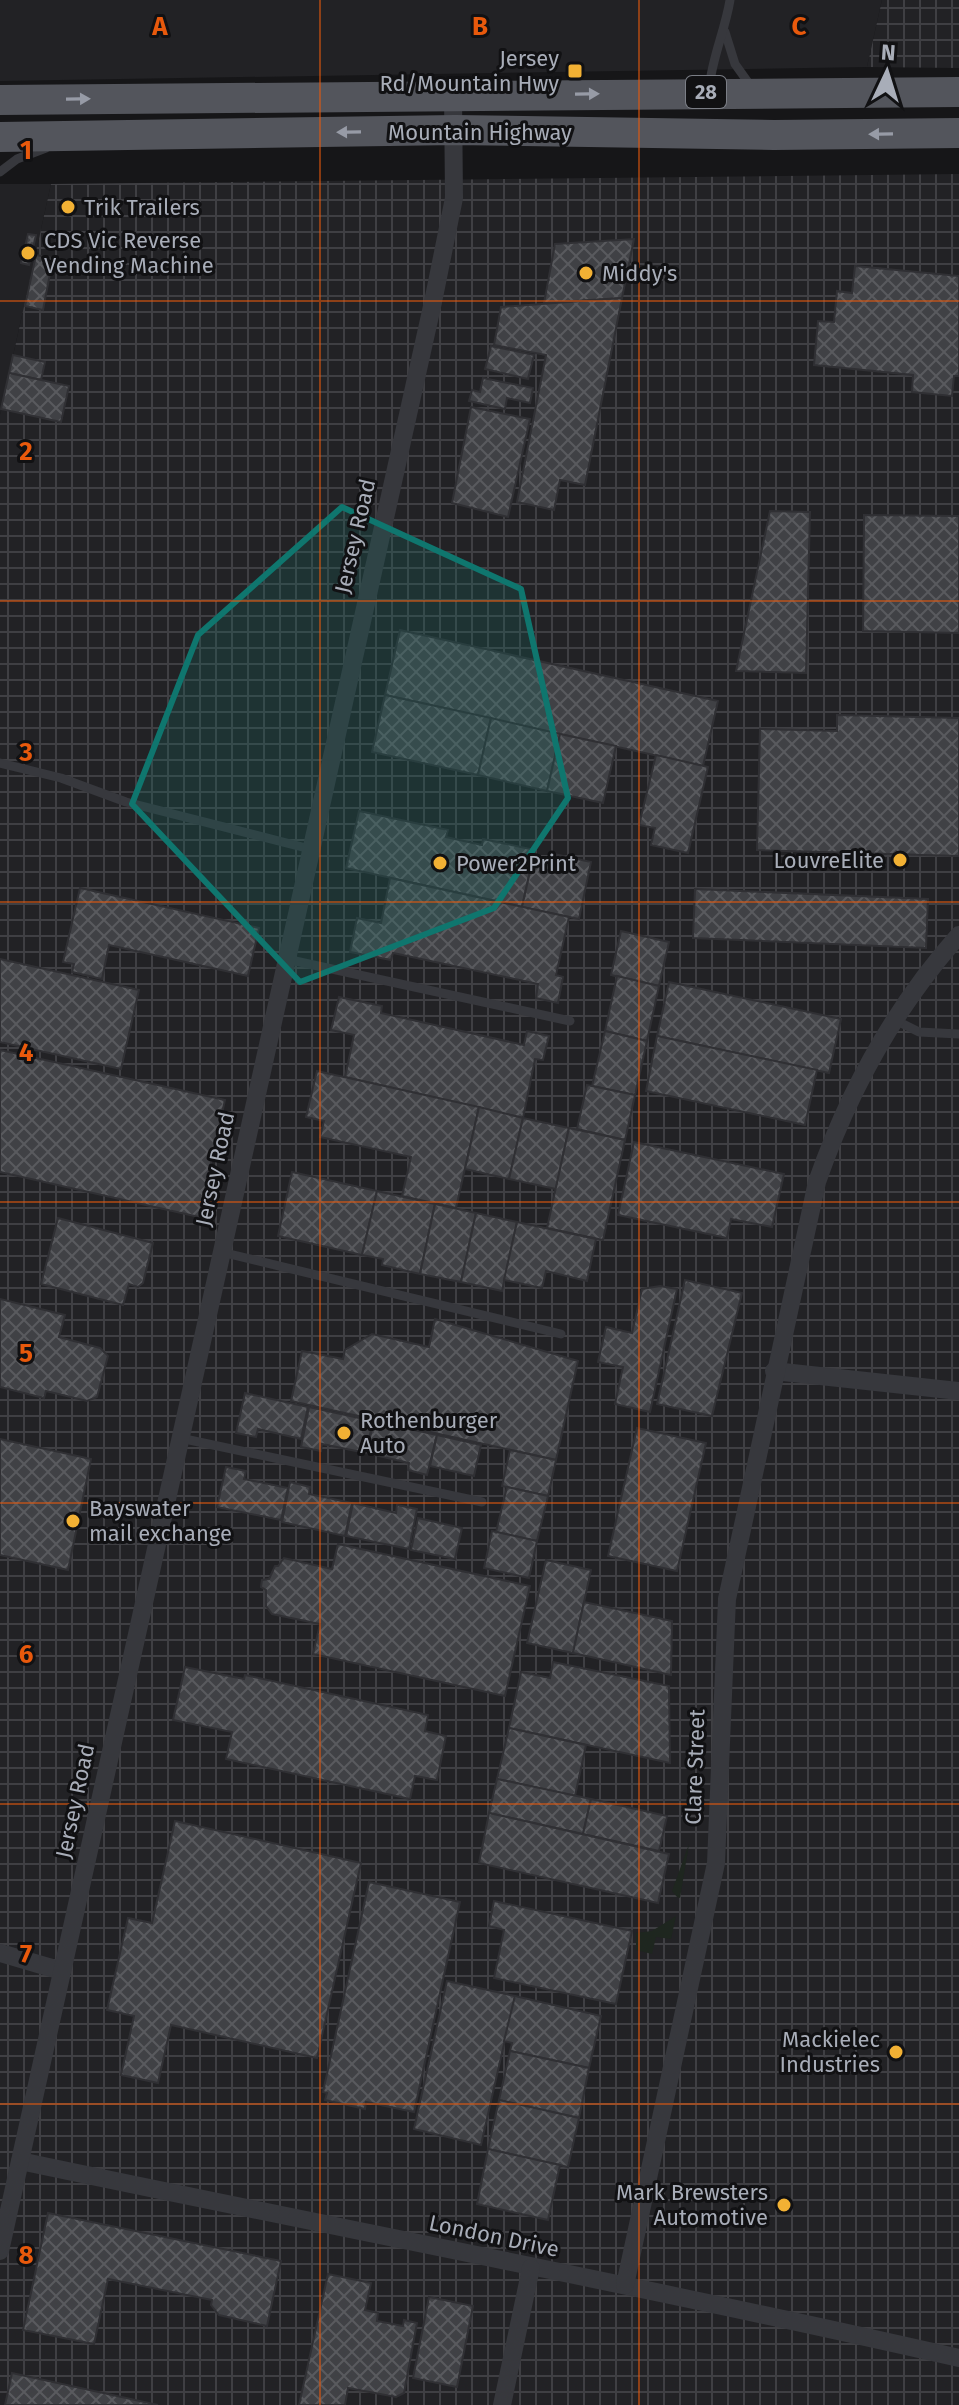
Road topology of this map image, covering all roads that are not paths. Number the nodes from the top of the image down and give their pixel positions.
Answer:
1 (730, 0) edge
2 (725, 32) junction
3 (709, 92) junction
4 (759, 92) junction
5 (959, 92) edge
6 (453, 94) junction
7 (0, 100) edge
8 (455, 130) junction
9 (959, 133) edge
10 (83, 135) junction
11 (774, 135) junction
12 (0, 137) edge
13 (0, 172) edge
14 (0, 763) edge
15 (310, 849) junction
16 (959, 935) edge
17 (286, 959) junction
18 (893, 1019) junction
19 (570, 1021) dead end
20 (959, 1034) edge
21 (221, 1252) junction
22 (561, 1334) dead end
23 (774, 1371) junction
24 (959, 1391) edge
25 (180, 1438) junction
26 (482, 1502) dead end
27 (0, 1953) edge
28 (62, 1971) junction
29 (20, 2161) junction
30 (0, 2251) edge
31 (531, 2268) junction
32 (625, 2285) junction
33 (959, 2358) edge
34 (502, 2405) edge

1 - 2 lane
2 - 3 lane
2 - 4 lane
3 - 4 main road, Mountain Highway / 28
6 -> 3 main road, Mountain Highway / 28
3 - 11 main road
4 - 5 main road, Mountain Highway / 28
7 -> 6 main road, Mountain Highway / 28
6 - 8 street, Jersey Road
8 -> 10 main road, Mountain Highway / 28
8 - 11 main road, Mountain Highway / 28
8 - 15 street, Jersey Road
9 -> 11 main road, Mountain Highway / 28
10 - 12 main road, Mountain Highway / 28
10 - 13 lane
14 - 15 lane
15 - 17 street, Jersey Road
16 - 18 street, Clare Street
17 - 19 lane
17 - 21 street, Jersey Road
18 - 20 lane
18 - 23 street, Clare Street
21 - 22 lane
21 - 25 street, Jersey Road
23 - 24 street
23 - 32 street, Clare Street
25 - 26 lane
25 - 28 street, Jersey Road
27 - 28 street
28 - 29 street, Jersey Road
29 - 30 street, Jersey Road
29 - 31 street, London Drive
31 - 32 street, London Drive
31 - 34 street
32 - 33 street, London Drive

